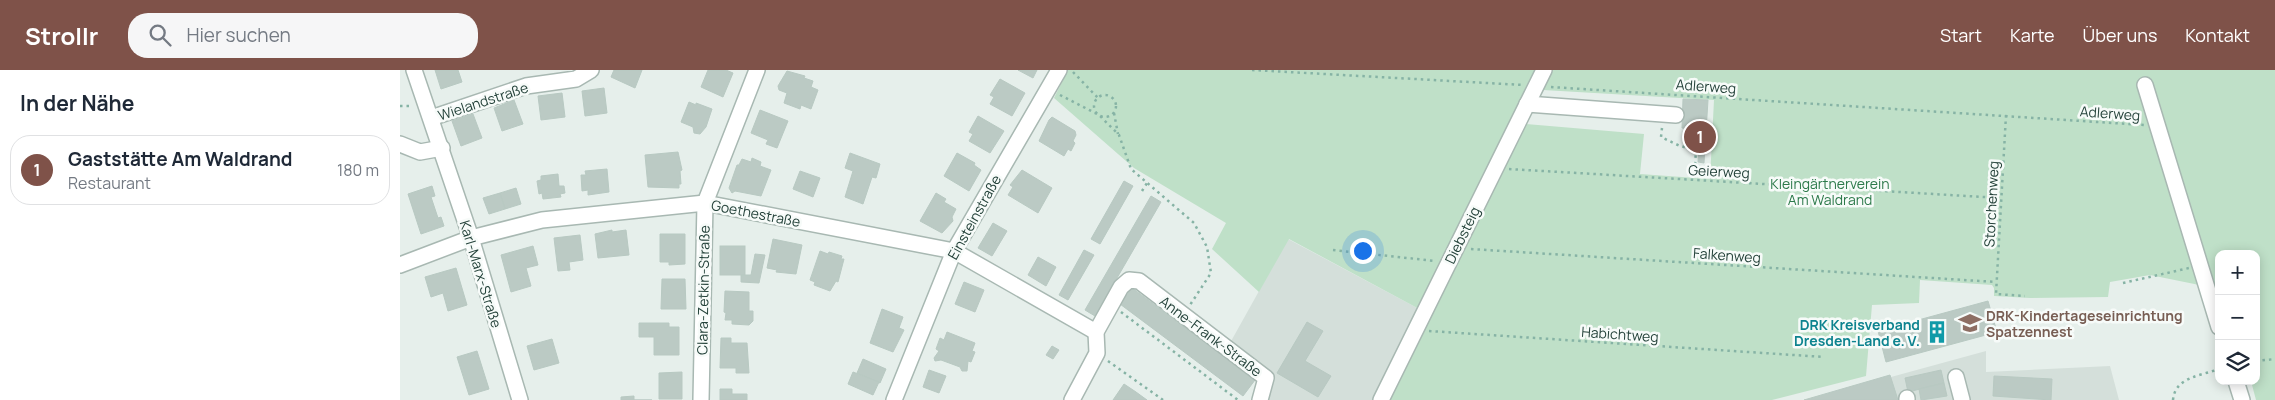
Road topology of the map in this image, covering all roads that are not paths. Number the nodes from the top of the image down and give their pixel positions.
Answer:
1 (414, 70) edge
2 (591, 70) edge
3 (757, 70) edge
4 (1059, 70) edge
5 (1544, 70) edge
6 (2145, 86) dead end
7 (1527, 104) junction
8 (1669, 114) road end
9 (431, 118) junction
10 (400, 144) edge
11 (442, 148) junction
12 (705, 203) junction
13 (471, 238) junction
14 (954, 251) junction
15 (400, 265) edge
16 (2215, 314) edge
17 (1096, 332) junction
18 (1956, 377) dead end
19 (2237, 385) edge
20 (520, 400) edge
21 (702, 400) edge
22 (894, 400) edge
23 (1072, 400) edge
24 (1260, 400) edge
25 (1381, 400) edge
26 (1962, 400) edge
27 (2242, 400) edge

1 - 9 street, Karl-Marx-Straße
2 - 9 street, Wielandstraße
3 - 12 street, Clara-Zetkin-Straße
4 - 14 street, Einsteinstraße
5 - 7 street, Diebsteig
6 - 16 street
7 - 8 street
7 - 25 street, Diebsteig
9 - 11 street, Karl-Marx-Straße
10 - 11 street
11 - 13 street, Karl-Marx-Straße
12 - 13 street, Goethestraße
12 - 14 street, Goethestraße
12 - 21 street, Clara-Zetkin-Straße
13 - 15 street, Goethestraße
13 - 20 street, Karl-Marx-Straße
14 - 17 street, Goethestraße
14 - 22 street, Einsteinstraße
17 - 23 street
17 - 24 street, Anne-Frank-Straße
18 - 26 street
19 - 27 street

